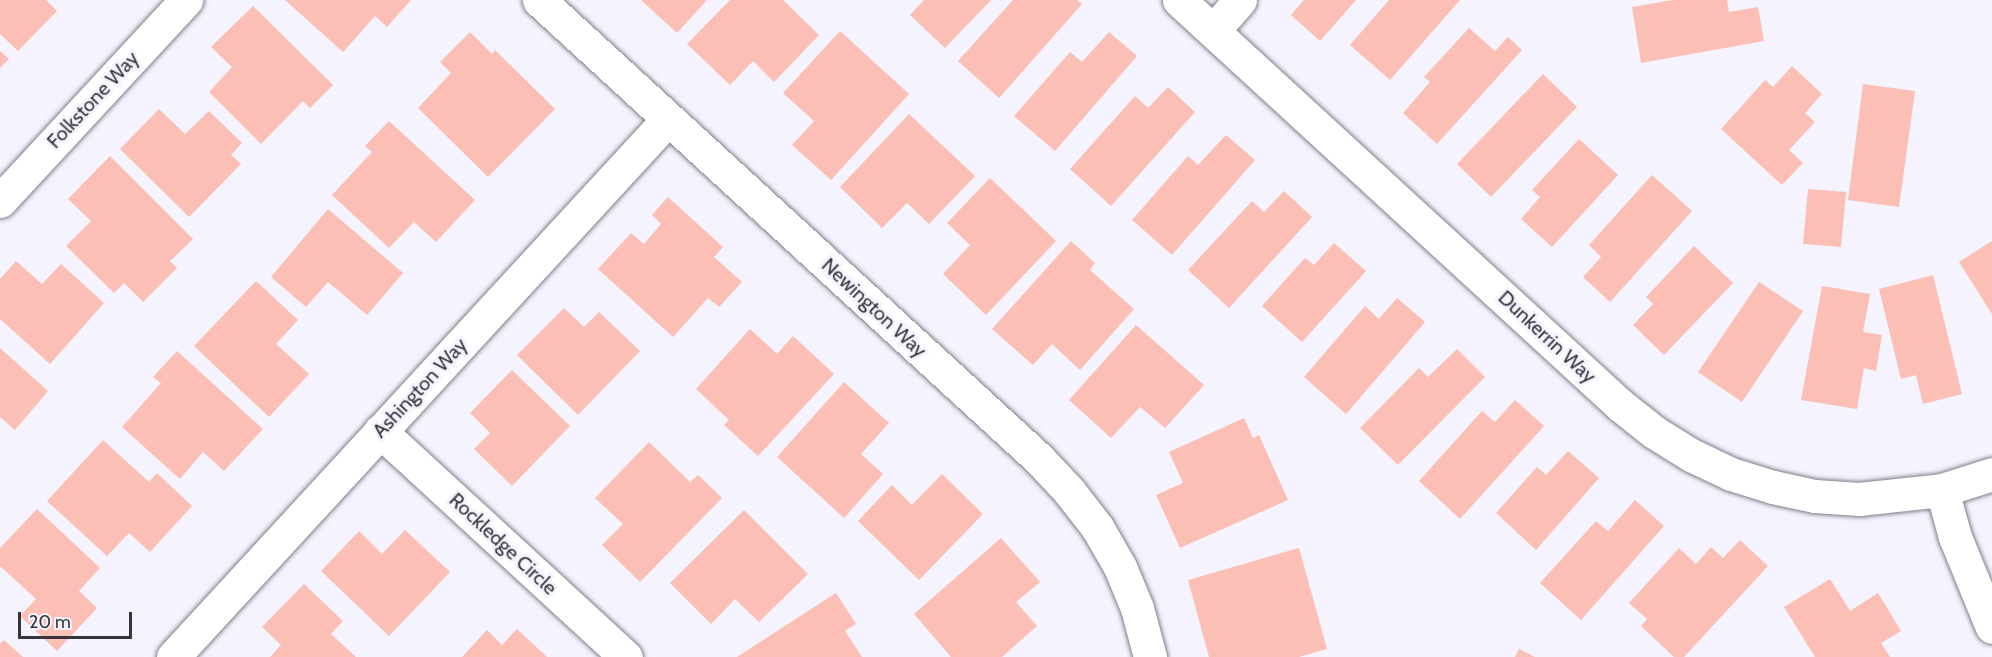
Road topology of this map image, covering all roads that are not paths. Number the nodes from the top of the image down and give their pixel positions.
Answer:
1 (186, 0) edge
2 (539, 0) edge
3 (1179, 0) edge
4 (1240, 0) edge
5 (1213, 31) junction
6 (668, 118) junction
7 (0, 201) edge
8 (380, 432) junction
9 (1992, 474) edge
10 (1941, 490) junction
11 (1992, 627) edge
12 (173, 657) edge
13 (626, 657) edge
14 (1150, 657) edge

1 - 7 street, Folkstone Way
2 - 6 street, Newington Way
3 - 5 street, Dunkerrin Way
4 - 5 street
5 - 10 street, Dunkerrin Way
6 - 8 street, Ashington Way
6 - 14 street, Newington Way
8 - 12 street, Ashington Way
8 - 13 street, Rockledge Circle
9 - 10 street, Dunkerrin Way
10 - 11 street

